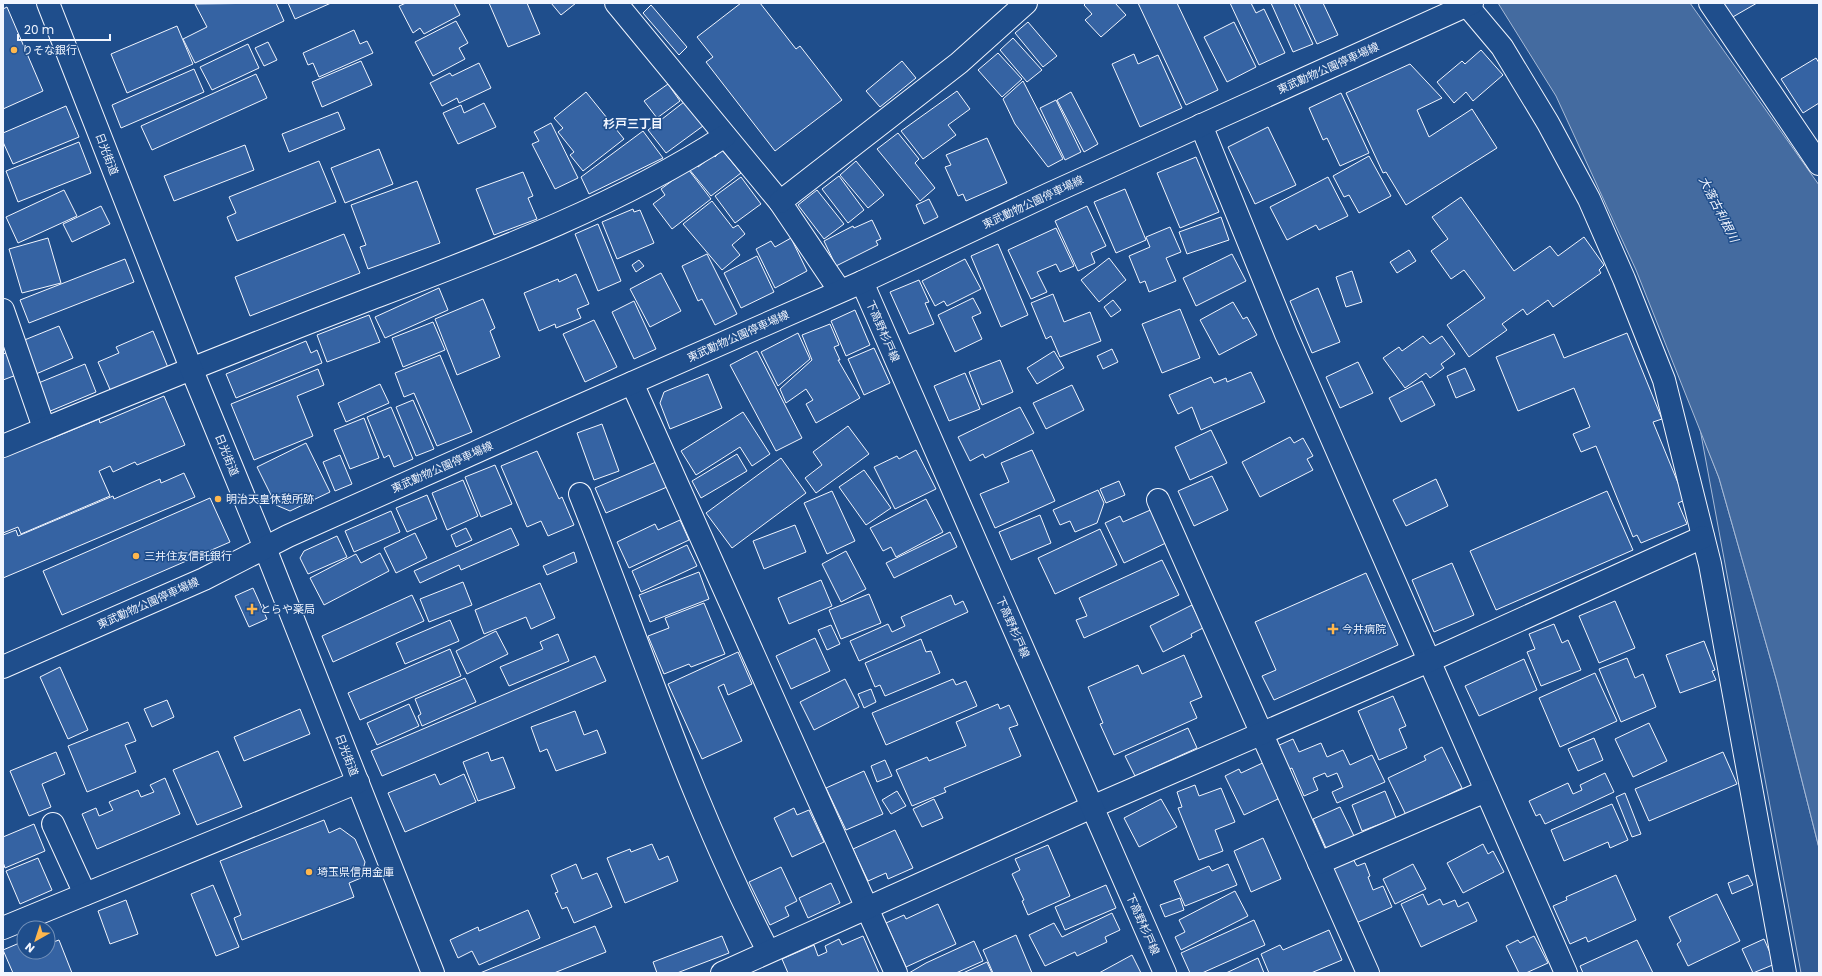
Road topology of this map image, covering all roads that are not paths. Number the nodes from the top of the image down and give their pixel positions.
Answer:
1 (48, 3) edge
2 (616, 3) edge
3 (1026, 3) edge
4 (1710, 3) edge
5 (1468, 4) edge
6 (1202, 125) junction
7 (725, 136) junction
8 (1819, 164) edge
9 (780, 202) junction
10 (862, 282) junction
11 (840, 291) junction
12 (3, 310) edge
13 (191, 368) junction
14 (632, 383) junction
15 (44, 428) junction
16 (3, 446) edge
17 (580, 494) dead end
18 (1158, 500) dead end
19 (1703, 536) junction
20 (265, 548) junction
21 (1429, 661) junction
22 (3, 667) edge
23 (1262, 734) junction
24 (358, 782) junction
25 (1486, 791) junction
26 (1092, 807) junction
27 (53, 824) dead end
28 (1319, 863) junction
29 (85, 894) junction
30 (868, 908) junction
31 (3, 928) edge
32 (768, 952) junction
33 (1559, 971) edge
34 (433, 973) edge
35 (722, 973) edge
36 (896, 973) edge
37 (1165, 973) edge
38 (1368, 973) edge
39 (1785, 973) edge

1 - 13 street, 日光街道
2 - 7 street
3 - 9 street
4 - 8 street
5 - 6 street, 東武動物公園停車場線
5 - 19 street
6 - 10 street, 東武動物公園停車場線
6 - 21 street
7 - 9 street
7 - 13 street
9 - 11 street
10 - 11 street, 東武動物公園停車場線
10 - 26 street, 下高野杉戸線
11 - 14 street, 東武動物公園停車場線
12 - 15 street
13 - 15 street
13 - 20 street, 日光街道
14 - 20 street, 東武動物公園停車場線
14 - 30 street
15 - 16 street
17 - 32 street
18 - 23 street
19 - 21 street
19 - 39 street
20 - 22 street, 東武動物公園停車場線
20 - 24 street, 日光街道
21 - 23 street
21 - 25 street
23 - 26 street
23 - 28 street
24 - 29 street
24 - 34 street, 日光街道
25 - 28 street
25 - 33 street
26 - 30 street
26 - 37 street, 下高野杉戸線
27 - 29 street
28 - 38 street
29 - 31 street
30 - 32 street
30 - 36 street
32 - 35 street

